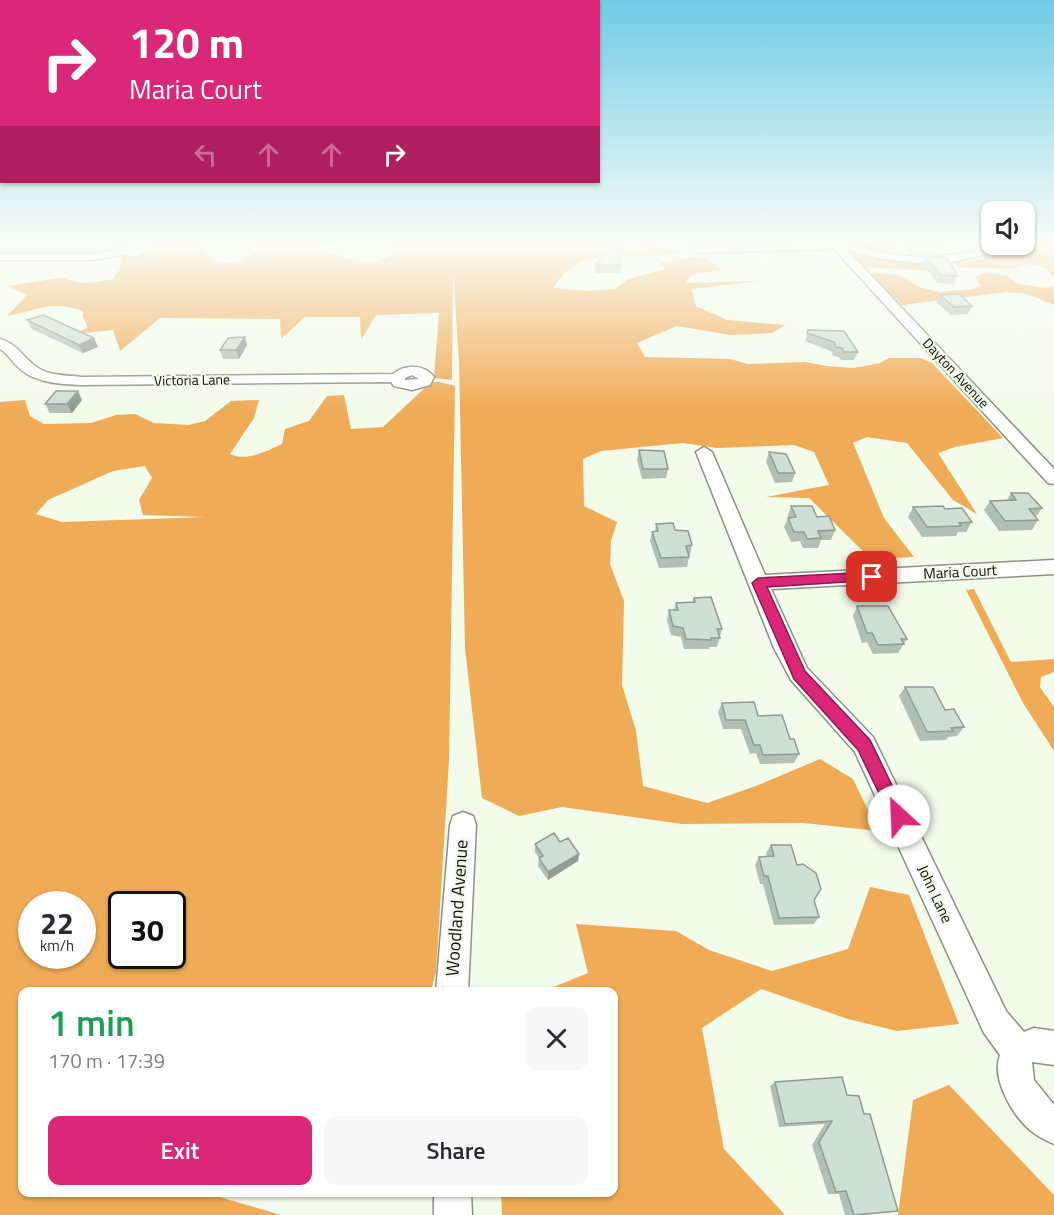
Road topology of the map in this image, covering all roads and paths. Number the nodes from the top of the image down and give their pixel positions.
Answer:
1 (886, 298) edge
2 (0, 343) edge
3 (397, 378) dead end
4 (704, 452) dead end
5 (1054, 479) edge
6 (1054, 567) edge
7 (758, 583) junction
8 (462, 825) dead end
9 (452, 987) edge
10 (1054, 1048) edge
11 (1020, 1050) junction
12 (1054, 1126) edge
13 (452, 1197) edge
14 (453, 1215) edge

1 - 5 street, Dayton Avenue
2 - 3 street, Victoria Lane
4 - 7 street, John Lane
6 - 7 street, Maria Court
7 - 11 street, John Lane
8 - 9 street, Woodland Avenue
10 - 11 street
11 - 12 street
13 - 14 street

